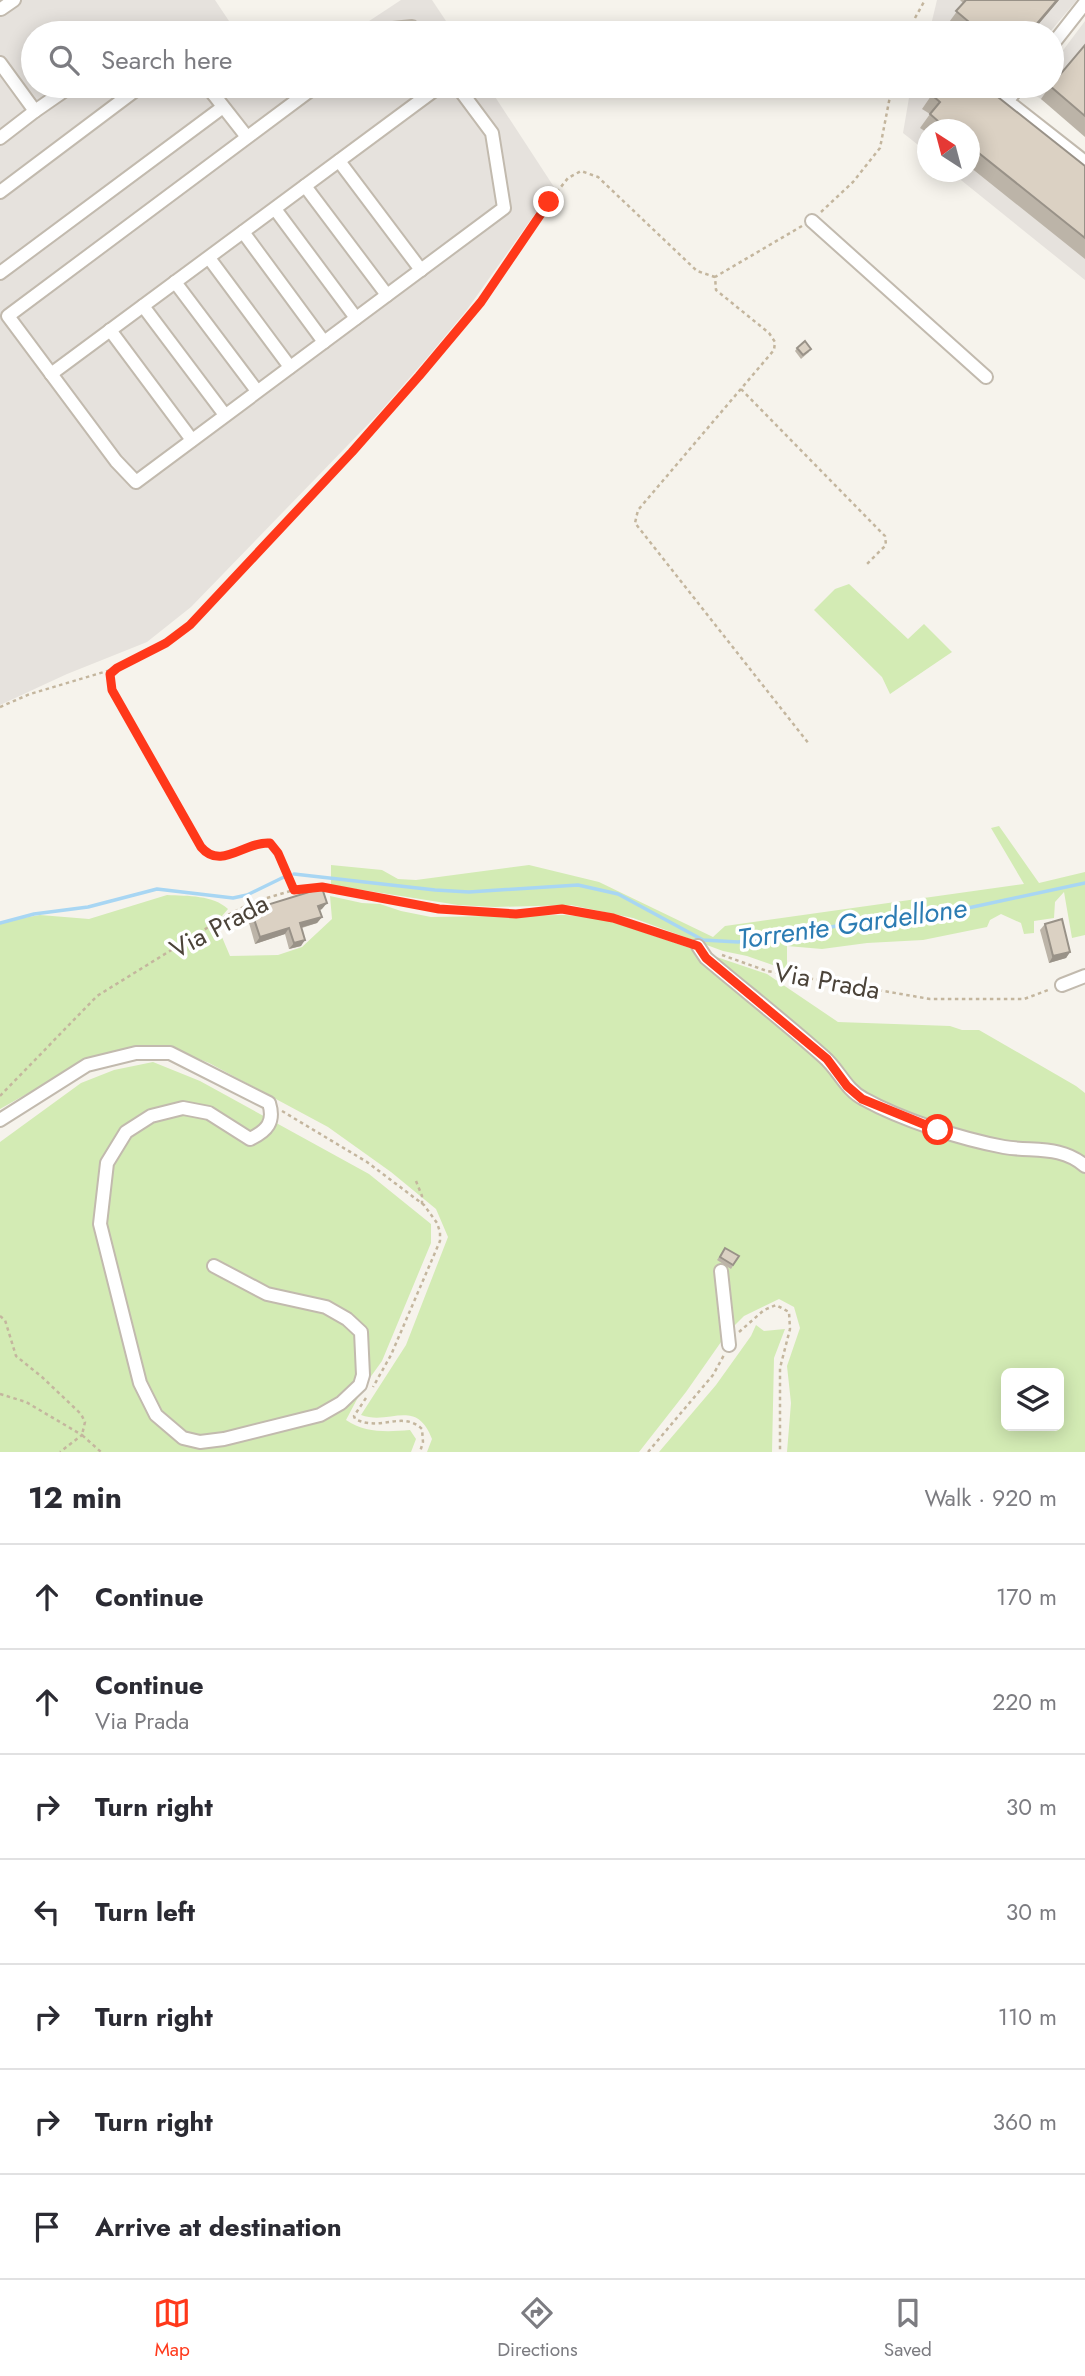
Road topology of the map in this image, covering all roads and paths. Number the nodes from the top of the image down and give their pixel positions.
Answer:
1 (14, 0) edge
2 (925, 0) edge
3 (1085, 3) edge
4 (1, 9) edge
5 (915, 21) edge
6 (1064, 30) edge
7 (0, 63) edge
8 (21, 91) edge
9 (26, 98) edge
10 (54, 98) edge
11 (125, 98) edge
12 (216, 98) edge
13 (300, 98) edge
14 (424, 98) edge
15 (466, 98) edge
16 (890, 98) edge
17 (1003, 98) edge
18 (1010, 98) edge
19 (1007, 101) junction
20 (223, 107) junction
21 (36, 111) junction
22 (247, 137) junction
23 (0, 138) edge
24 (339, 161) junction
25 (1085, 162) edge
26 (305, 186) junction
27 (0, 192) edge
28 (275, 209) junction
29 (812, 221) junction
30 (243, 232) junction
31 (209, 258) junction
32 (421, 270) junction
33 (0, 273) edge
34 (715, 277) junction
35 (175, 282) junction
36 (387, 295) junction
37 (143, 306) junction
38 (356, 318) junction
39 (4, 319) edge
40 (110, 330) junction
41 (324, 342) junction
42 (290, 367) junction
43 (51, 374) junction
44 (986, 377) dead end
45 (741, 389) junction
46 (257, 391) junction
47 (225, 415) junction
48 (192, 440) junction
49 (865, 566) dead end
50 (117, 668) junction
51 (0, 707) edge
52 (809, 744) dead end
53 (294, 890) junction
54 (698, 946) joint
55 (721, 955) dead end
56 (1085, 976) edge
57 (1062, 985) joint
58 (0, 1096) edge
59 (289, 1116) dead end
60 (0, 1120) edge
61 (1085, 1166) edge
62 (416, 1181) dead end
63 (422, 1204) junction
64 (214, 1266) dead end
65 (721, 1271) dead end
66 (0, 1316) edge
67 (729, 1345) junction
68 (0, 1394) edge
69 (82, 1435) junction
70 (60, 1452) edge
71 (101, 1452) edge
72 (420, 1452) edge
73 (648, 1452) edge
74 (779, 1452) edge

1 - 4 street
2 - 5 path
3 - 6 street
7 - 8 street
9 - 21 street
10 - 21 street
11 - 27 street
12 - 20 street
13 - 22 street
14 - 24 street
15 - 32 street
16 - 29 path
17 - 19 street
18 - 19 street
19 - 25 street
20 - 22 street
20 - 33 street
21 - 23 street
22 - 39 street
24 - 26 street
24 - 32 street
26 - 28 street
26 - 36 street
28 - 30 street
28 - 38 street
29 - 34 path
29 - 44 street
30 - 31 street
30 - 41 street
31 - 35 street
31 - 42 street
32 - 36 street
34 - 45 path
34 - 50 path
35 - 37 street
35 - 46 street
36 - 38 street
37 - 40 street
37 - 47 street
38 - 41 street
39 - 43 street
40 - 43 street
40 - 48 street
41 - 42 street
42 - 46 street
43 - 48 street
45 - 49 path
45 - 52 path
46 - 47 street
47 - 48 street
50 - 51 path
50 - 53 path
53 - 54 path, Via Prada
53 - 58 path, Via Prada
54 - 61 street
55 - 57 path, Via Prada
56 - 57 street
59 - 63 path
60 - 64 street
62 - 63 path
63 - 72 path
65 - 67 street
66 - 69 path
67 - 73 path
67 - 74 path
68 - 69 path
69 - 70 path
69 - 71 path

